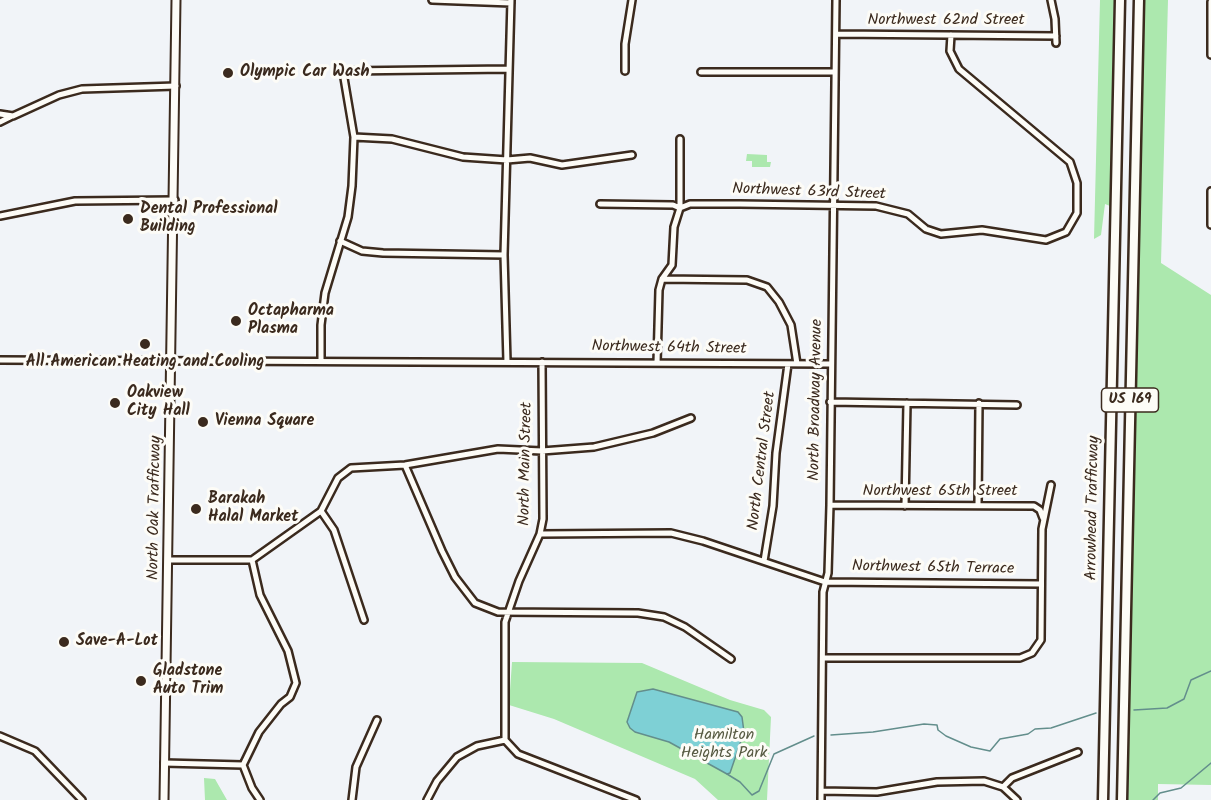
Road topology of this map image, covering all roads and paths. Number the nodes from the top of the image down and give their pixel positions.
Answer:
1 (176, 0) edge
2 (432, 0) edge
3 (632, 0) edge
4 (836, 0) edge
5 (1051, 0) edge
6 (1120, 0) edge
7 (1138, 0) edge
8 (511, 2) edge
9 (1211, 2) edge
10 (836, 34) junction
11 (951, 35) junction
12 (1056, 36) junction
13 (1056, 43) dead end
14 (1211, 55) edge
15 (508, 69) junction
16 (625, 71) dead end
17 (701, 72) dead end
18 (834, 72) junction
19 (176, 86) junction
20 (0, 114) edge
21 (13, 116) junction
22 (0, 122) edge
23 (354, 137) junction
24 (680, 139) dead end
25 (632, 155) dead end
26 (507, 160) junction
27 (1211, 192) edge
28 (175, 200) junction
29 (600, 204) dead end
30 (834, 206) junction
31 (680, 208) junction
32 (0, 216) edge
33 (1211, 225) edge
34 (340, 241) junction
35 (504, 255) junction
36 (662, 279) junction
37 (173, 359) junction
38 (0, 360) edge
39 (321, 360) junction
40 (507, 362) junction
41 (542, 362) junction
42 (657, 363) junction
43 (788, 364) junction
44 (796, 364) junction
45 (830, 364) junction
46 (830, 402) junction
47 (907, 403) junction
48 (979, 403) junction
49 (1017, 405) dead end
50 (692, 418) dead end
51 (542, 451) junction
52 (405, 465) junction
53 (1051, 485) dead end
54 (830, 505) junction
55 (978, 505) junction
56 (905, 506) junction
57 (321, 511) junction
58 (1044, 518) junction
59 (540, 534) junction
60 (168, 560) junction
61 (252, 560) junction
62 (764, 561) junction
63 (825, 582) junction
64 (1041, 584) junction
65 (507, 612) junction
66 (364, 620) dead end
67 (823, 658) junction
68 (730, 659) dead end
69 (377, 720) dead end
70 (0, 736) edge
71 (505, 740) junction
72 (1078, 752) dead end
73 (164, 763) junction
74 (243, 765) junction
75 (1003, 787) junction
76 (822, 791) junction
77 (82, 800) edge
78 (164, 800) edge
79 (260, 800) edge
80 (352, 800) edge
81 (427, 800) edge
82 (636, 800) edge
83 (821, 800) edge
84 (1017, 800) edge
85 (1103, 800) edge
86 (1122, 800) edge

1 - 19 main road, North Oak Trafficway
2 - 8 street
3 - 16 street
4 - 10 street, North Broadway Avenue
5 - 12 street
6 - 85 highway, Arrowhead Trafficway / US 169
7 - 86 highway, Arrowhead Trafficway / US 169
8 - 15 street
9 - 14 street
10 - 11 street, Northwest 62nd Street
10 - 18 street, North Broadway Avenue
11 - 12 street, Northwest 62nd Street
11 - 30 street, Northwest 63rd Street
12 - 13 street
15 - 23 street
15 - 26 street
17 - 18 street
18 - 30 street, North Broadway Avenue
19 - 21 street
19 - 28 main road, North Oak Trafficway
20 - 21 street
21 - 22 street
23 - 26 street
23 - 34 street
24 - 31 street
25 - 26 street
26 - 35 street
27 - 33 street
28 - 32 street
28 - 37 main road, North Oak Trafficway
29 - 31 street, Northwest 63rd Street
30 - 31 street, Northwest 63rd Street
30 - 45 street, North Broadway Avenue
31 - 36 street
34 - 35 street
34 - 39 street
35 - 40 street
36 - 42 street
36 - 44 street
37 - 38 street, Northwest 64th Street
37 - 39 street, Northwest 64th Street
37 - 60 main road, North Oak Trafficway
39 - 40 street, Northwest 64th Street
40 - 41 street, Northwest 64th Street
41 - 42 street, Northwest 64th Street
41 - 51 street, North Main Street
42 - 43 street, Northwest 64th Street
43 - 44 street, Northwest 64th Street
43 - 62 street, North Central Street
44 - 45 street, Northwest 64th Street
45 - 46 street, North Broadway Avenue
46 - 47 street
46 - 54 street, North Broadway Avenue
47 - 48 street
47 - 56 street
48 - 49 street
48 - 55 street
50 - 51 street
51 - 52 street
51 - 59 street, North Main Street
52 - 57 street
52 - 65 street
53 - 58 street
54 - 56 street, Northwest 65th Street
54 - 63 street, North Broadway Avenue
55 - 56 street, Northwest 65th Street
55 - 58 street, Northwest 65th Street
57 - 61 street
57 - 66 street
58 - 64 street
59 - 62 street
59 - 65 street, North Main Street
60 - 61 street
60 - 73 main road, North Oak Trafficway
61 - 74 street
62 - 63 street
63 - 64 street, Northwest 65th Terrace
63 - 67 street, North Broadway Avenue
64 - 67 street
65 - 68 street
65 - 71 street, North Main Street
67 - 76 street, North Broadway Avenue
69 - 80 street
70 - 77 street
71 - 81 street
71 - 82 street
72 - 75 street
73 - 74 street
73 - 78 main road, North Oak Trafficway
74 - 79 street
75 - 76 street
75 - 84 street
76 - 83 street, North Broadway Avenue

